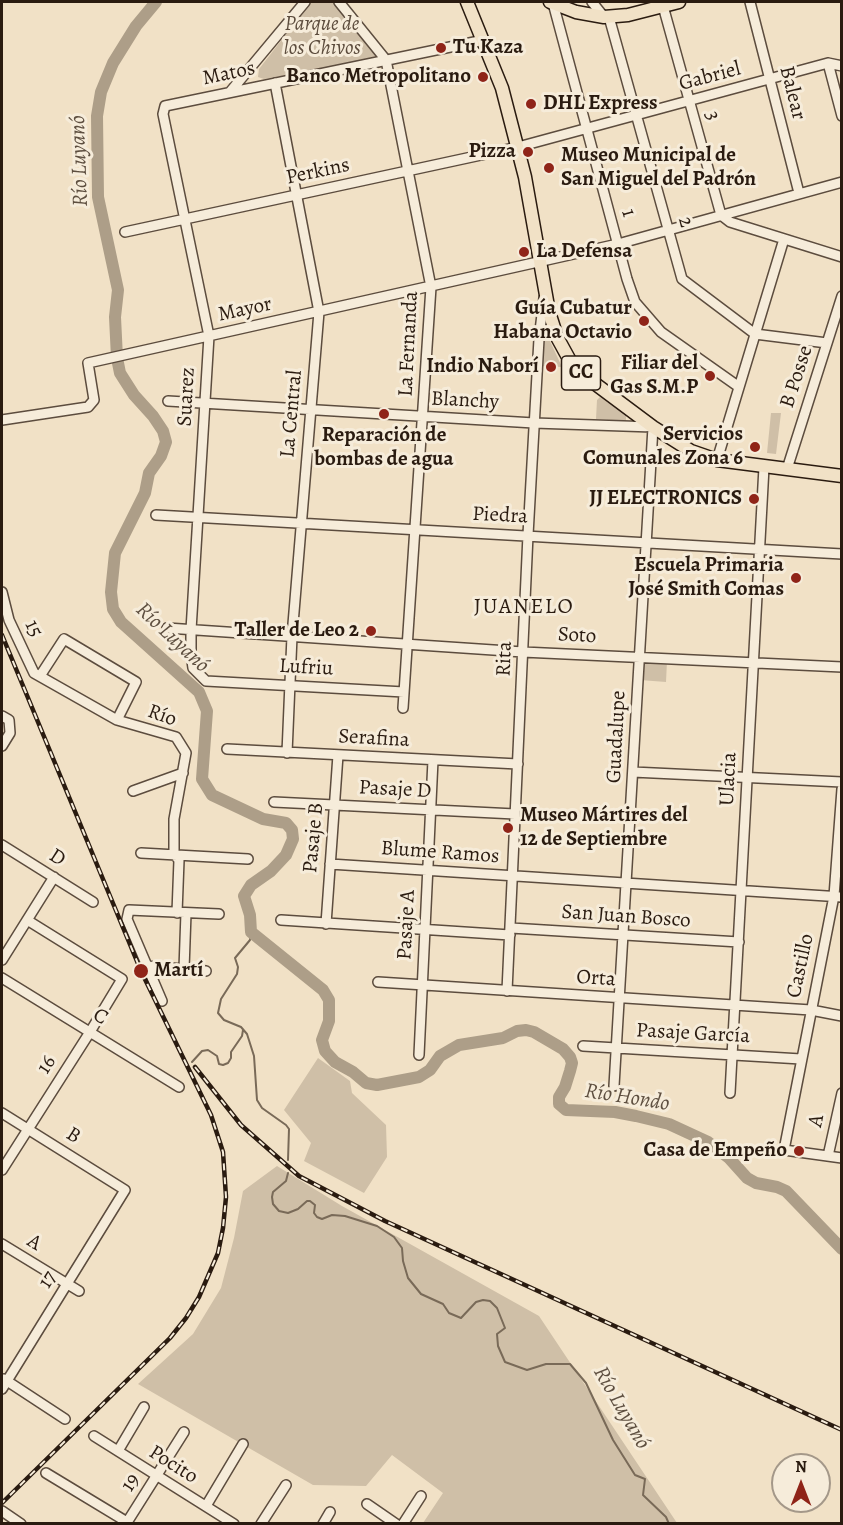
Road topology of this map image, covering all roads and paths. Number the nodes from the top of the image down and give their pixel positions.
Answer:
1 (305, 2) edge
2 (339, 2) edge
3 (467, 2) edge
4 (551, 2) edge
5 (592, 2) edge
6 (679, 2) edge
7 (750, 2) edge
8 (663, 6) junction
9 (607, 17) junction
10 (484, 40) junction
11 (386, 60) junction
12 (828, 63) junction
13 (252, 66) junction
14 (842, 66) edge
15 (770, 79) junction
16 (275, 83) junction
17 (258, 86) junction
18 (230, 92) junction
19 (690, 101) junction
20 (163, 114) joint
21 (637, 115) junction
22 (842, 116) edge
23 (587, 128) junction
24 (518, 147) junction
25 (407, 171) junction
26 (842, 182) edge
27 (799, 193) junction
28 (297, 195) junction
29 (721, 215) junction
30 (185, 219) junction
31 (669, 230) junction
32 (125, 232) dead end
33 (783, 239) junction
34 (618, 244) junction
35 (842, 257) edge
36 (540, 262) junction
37 (431, 287) junction
38 (544, 292) junction
39 (842, 296) edge
40 (319, 312) junction
41 (755, 334) junction
42 (208, 336) junction
43 (827, 343) junction
44 (739, 387) junction
45 (168, 401) dead end
46 (206, 402) junction
47 (310, 410) junction
48 (423, 416) junction
49 (2, 420) edge
50 (534, 423) junction
51 (653, 427) junction
52 (717, 460) junction
53 (764, 467) junction
54 (787, 469) junction
55 (842, 476) edge
56 (156, 515) dead end
57 (197, 518) junction
58 (301, 523) junction
59 (416, 529) junction
60 (528, 535) junction
61 (645, 543) junction
62 (760, 550) junction
63 (842, 554) edge
64 (2, 592) edge
65 (167, 628) dead end
66 (191, 630) junction
67 (292, 636) junction
68 (408, 644) junction
69 (524, 652) junction
70 (639, 657) junction
71 (753, 663) junction
72 (842, 667) edge
73 (40, 676) junction
74 (206, 681) joint
75 (291, 685) junction
76 (404, 692) junction
77 (403, 708) dead end
78 (5, 718) edge
79 (117, 720) junction
80 (2, 746) edge
81 (227, 749) dead end
82 (287, 753) junction
83 (338, 755) junction
84 (433, 760) junction
85 (518, 764) junction
86 (633, 772) junction
87 (183, 773) junction
88 (746, 776) junction
89 (842, 782) edge
90 (842, 789) edge
91 (133, 791) dead end
92 (274, 802) dead end
93 (335, 805) junction
94 (431, 810) junction
95 (515, 814) junction
96 (2, 845) edge
97 (141, 853) dead end
98 (174, 854) junction
99 (249, 859) dead end
100 (330, 864) junction
101 (428, 870) junction
102 (513, 876) junction
103 (54, 877) junction
104 (627, 882) junction
105 (741, 890) junction
106 (838, 896) edge
107 (93, 902) dead end
108 (181, 913) junction
109 (219, 914) dead end
110 (27, 920) junction
111 (282, 920) dead end
112 (326, 924) junction
113 (424, 930) junction
114 (510, 931) junction
115 (624, 935) junction
116 (739, 942) junction
117 (2, 960) edge
118 (147, 966) junction
119 (184, 969) junction
120 (206, 970) dead end
121 (2, 978) edge
122 (378, 982) dead end
123 (422, 986) junction
124 (507, 991) junction
125 (620, 999) junction
126 (162, 1001) dead end
127 (736, 1006) junction
128 (811, 1010) junction
129 (842, 1016) edge
130 (90, 1032) junction
131 (583, 1046) dead end
132 (617, 1048) junction
133 (732, 1054) junction
134 (418, 1055) dead end
135 (801, 1059) junction
136 (614, 1086) dead end
137 (179, 1087) dead end
138 (730, 1093) dead end
139 (842, 1093) edge
140 (2, 1113) edge
141 (27, 1129) junction
142 (828, 1156) junction
143 (842, 1158) edge
144 (2, 1170) edge
145 (125, 1190) joint
146 (2, 1244) edge
147 (67, 1284) junction
148 (79, 1292) dead end
149 (3, 1383) edge
150 (144, 1407) dead end
151 (65, 1419) dead end
152 (184, 1432) dead end
153 (94, 1436) dead end
154 (243, 1444) dead end
155 (118, 1451) junction
156 (46, 1473) dead end
157 (157, 1476) junction
158 (286, 1485) dead end
159 (422, 1496) dead end
160 (366, 1504) dead end
161 (206, 1506) junction
162 (2, 1511) edge
163 (330, 1512) dead end
164 (127, 1523) edge
165 (21, 1524) edge
166 (234, 1524) edge
167 (261, 1524) edge
168 (323, 1524) edge
169 (396, 1524) edge
170 (403, 1524) edge

1 - 13 street
2 - 11 street, La Fernanda
3 - 10 main road, CC
4 - 9 main road
4 - 23 street, 1
5 - 9 street
6 - 8 main road
7 - 15 street, Balear
8 - 9 main road
8 - 19 street, 3
9 - 21 street, 2
10 - 11 street, Matos
10 - 24 main road, CC
11 - 16 street, Matos
11 - 25 street, La Fernanda
12 - 14 street, Gabriel
12 - 15 street, Gabriel
12 - 22 street
13 - 17 street
13 - 18 street
15 - 19 street, Gabriel
15 - 27 street, Balear
16 - 17 street, Matos
16 - 28 street, La Central
17 - 18 street, Matos
18 - 20 street, Matos
19 - 21 street, Gabriel
19 - 29 street, 3
20 - 30 street, Suarez
21 - 23 street, Gabriel
21 - 31 street, 2
23 - 24 street, Gabriel
23 - 34 street, 1
24 - 25 street, Perkins
24 - 36 main road, CC
25 - 28 street, Perkins
25 - 37 street, La Fernanda
26 - 27 street, Mayor
27 - 29 street, Mayor
28 - 30 street, Perkins
28 - 40 street, La Central
29 - 31 street, Mayor
29 - 33 street
30 - 32 street, Perkins
30 - 42 street, Suarez
31 - 34 street, Mayor
31 - 41 street, 2
33 - 35 street
33 - 41 street
34 - 36 street, Mayor
34 - 44 street, 1
36 - 37 street, Mayor
36 - 38 main road, CC
37 - 40 street, Mayor
37 - 48 street, La Fernanda
38 - 50 street, Rita
38 - 51 main road, CC
39 - 43 street, B Posse
40 - 42 street, Mayor
40 - 47 street, La Central
41 - 43 street, 2
41 - 44 street
42 - 46 street, Suarez
42 - 49 street, Mayor
43 - 54 street, B Posse
44 - 52 street
45 - 46 street, Blanchy
46 - 47 street, Blanchy
46 - 57 street, Suarez
47 - 48 street, Blanchy
47 - 58 street, La Central
48 - 50 street, Blanchy
48 - 59 street, La Fernanda
50 - 51 street, Blanchy
50 - 60 street, Rita
51 - 52 main road, CC
51 - 61 street, Guadalupe
52 - 53 main road, CC
53 - 54 main road, CC
53 - 62 street, Ulacia
54 - 55 main road, CC
56 - 57 street, Piedra
57 - 58 street, Piedra
57 - 66 street, Suarez
58 - 59 street, Piedra
58 - 67 street, La Central
59 - 60 street, Piedra
59 - 68 street, La Fernanda
60 - 61 street, Piedra
60 - 69 street, Rita
61 - 62 street, Piedra
61 - 70 street, Guadalupe
62 - 63 street, Piedra
62 - 71 street, Ulacia
64 - 73 street, 15
65 - 66 street, Soto
66 - 67 street, Soto
66 - 74 street, Suarez
67 - 68 street, Soto
67 - 75 street, La Central
68 - 69 street, Soto
68 - 76 street, La Fernanda
69 - 70 street, Soto
69 - 85 street, Rita
70 - 71 street, Soto
70 - 86 street, Guadalupe
71 - 72 street, Soto
71 - 88 street, Ulacia
73 - 79 street, Río
73 - 79 street
74 - 75 street, Lufriu
75 - 76 street, Lufriu
75 - 82 street, La Central
76 - 77 street, La Fernanda
78 - 80 street
79 - 87 street, Río
81 - 82 street, Serafina
82 - 83 street, Serafina
83 - 84 street, Serafina
83 - 93 street, Pasaje B
84 - 85 street, Serafina
84 - 94 street, Pasaje A
85 - 95 street, Rita
86 - 88 street
86 - 104 street, Guadalupe
87 - 91 street
87 - 98 street, Río
88 - 89 street
88 - 105 street, Ulacia
90 - 106 street, Castillo
92 - 93 street, Pasaje D
93 - 94 street, Pasaje D
93 - 100 street, Pasaje B
94 - 95 street, Pasaje D
94 - 101 street, Pasaje A
95 - 102 street, Rita
96 - 103 street, D
97 - 98 street
98 - 99 street
98 - 108 street, Río
100 - 101 street, Blume Ramos
100 - 112 street, Pasaje B
101 - 102 street, Blume Ramos
101 - 113 street, Pasaje A
102 - 104 street, Blume Ramos
102 - 114 street, Rita
103 - 107 street, D
103 - 110 street
104 - 105 street, Blume Ramos
104 - 115 street, Guadalupe
105 - 106 street, Blume Ramos
105 - 116 street, Ulacia
106 - 128 street, Castillo
108 - 109 street
108 - 118 street
108 - 119 street, Río
110 - 117 street
110 - 130 street, 16
111 - 112 street, San Juan Bosco
112 - 113 street, San Juan Bosco
113 - 114 street, San Juan Bosco
113 - 123 street, Pasaje A
114 - 115 street, San Juan Bosco
114 - 124 street, Rita
115 - 116 street, San Juan Bosco
115 - 125 street, Guadalupe
116 - 127 street, Ulacia
118 - 119 street
118 - 126 street
119 - 120 street
121 - 130 street, C
122 - 123 street, Orta
123 - 124 street, Orta
123 - 134 street, Pasaje A
124 - 125 street, Orta
125 - 127 street, Orta
125 - 132 street, Guadalupe
127 - 128 street, Orta
127 - 133 street, Ulacia
128 - 129 street, Orta
128 - 135 street, Castillo
130 - 137 street, C
130 - 141 street, 16
131 - 132 street, Pasaje García
132 - 133 street, Pasaje García
132 - 136 street, Guadalupe
133 - 135 street, Pasaje García
133 - 138 street, Ulacia
135 - 142 street, Castillo
139 - 142 street, A
140 - 141 street, B
141 - 144 street, 16
141 - 145 street, B
142 - 143 street
145 - 147 street, 17
146 - 147 street, A
147 - 148 street, A
147 - 149 street, 17
149 - 151 street
150 - 155 street
152 - 157 street, 19
153 - 155 street, Pocito
154 - 161 street
155 - 157 street, Pocito
156 - 164 street
157 - 161 street, Pocito
157 - 164 street, 19
158 - 167 street
159 - 170 street
160 - 169 street
161 - 166 street, Pocito
162 - 165 street
163 - 168 street

